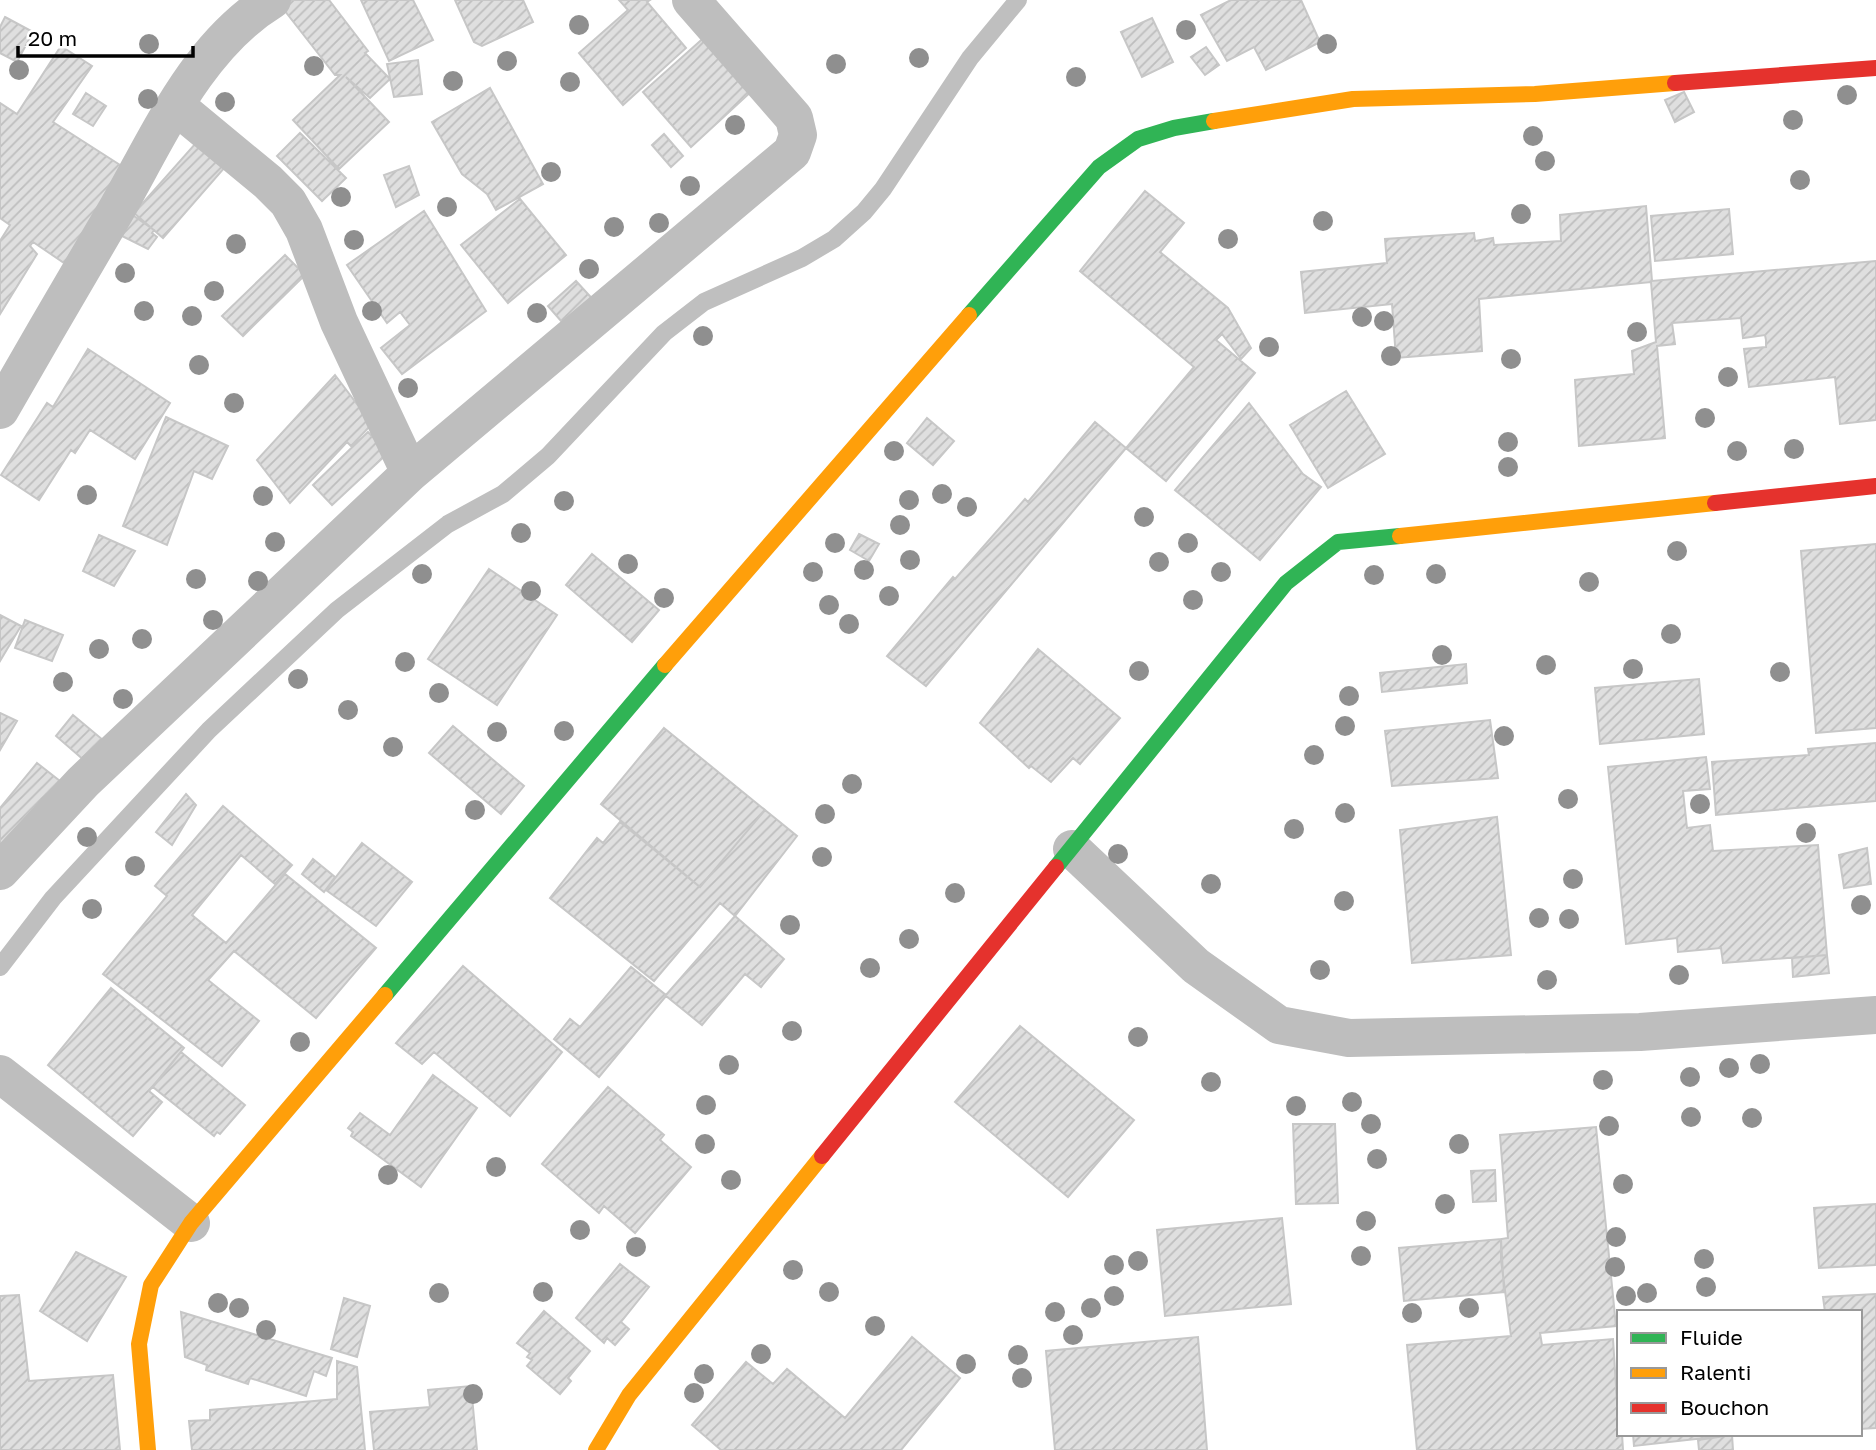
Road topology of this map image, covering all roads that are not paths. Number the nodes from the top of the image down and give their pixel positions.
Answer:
1 (272, 0) edge
2 (691, 0) edge
3 (1876, 68) edge
4 (176, 106) junction
5 (0, 410) edge
6 (410, 473) junction
7 (1876, 486) edge
8 (1072, 849) junction
9 (0, 871) edge
10 (1876, 1015) edge
11 (5, 1088) edge
12 (191, 1223) junction
13 (148, 1450) edge
14 (596, 1450) edge

1 - 4 street
2 - 6 street
3 - 12 street
4 - 5 street
4 - 6 street
6 - 9 street
7 - 8 street
8 - 10 street
8 - 14 street
11 - 12 street
12 - 13 street

